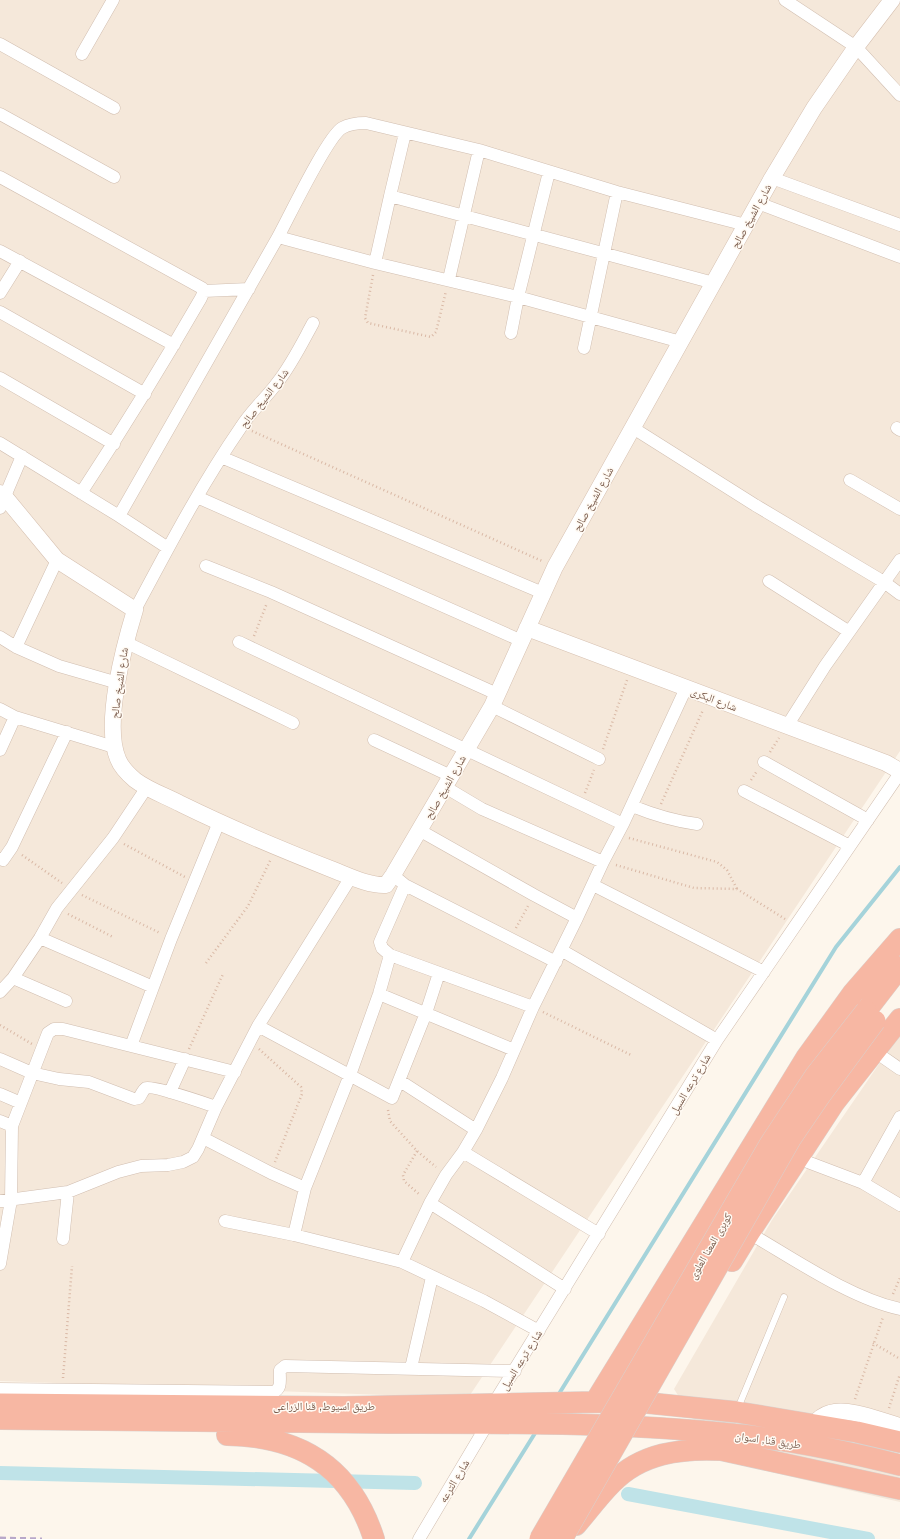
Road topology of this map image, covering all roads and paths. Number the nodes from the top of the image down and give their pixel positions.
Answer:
1 (113, 0) edge
2 (785, 0) edge
3 (892, 0) edge
4 (0, 44) edge
5 (856, 47) junction
6 (82, 54) dead end
7 (900, 95) edge
8 (114, 108) dead end
9 (0, 114) edge
10 (405, 133) junction
11 (479, 150) junction
12 (549, 172) junction
13 (0, 177) edge
14 (114, 177) dead end
15 (772, 178) junction
16 (617, 192) junction
17 (390, 196) junction
18 (758, 203) junction
19 (464, 216) junction
20 (746, 225) junction
21 (900, 225) edge
22 (533, 235) junction
23 (278, 237) junction
24 (0, 251) edge
25 (604, 253) junction
26 (900, 257) edge
27 (20, 262) junction
28 (375, 263) junction
29 (449, 279) junction
30 (714, 283) junction
31 (248, 289) junction
32 (204, 291) junction
33 (0, 293) edge
34 (518, 297) junction
35 (0, 312) edge
36 (591, 316) junction
37 (312, 323) dead end
38 (511, 333) dead end
39 (681, 342) junction
40 (174, 345) junction
41 (584, 348) dead end
42 (0, 378) edge
43 (145, 394) junction
44 (241, 426) junction
45 (633, 428) junction
46 (0, 443) edge
47 (114, 444) junction
48 (22, 456) junction
49 (221, 457) junction
50 (850, 480) dead end
51 (81, 493) junction
52 (197, 497) junction
53 (2, 500) edge
54 (900, 509) edge
55 (119, 516) junction
56 (168, 548) junction
57 (57, 560) junction
58 (900, 560) edge
59 (206, 566) dead end
60 (555, 567) junction
61 (769, 581) dead end
62 (884, 582) junction
63 (270, 592) junction
64 (543, 593) junction
65 (900, 594) edge
66 (135, 610) junction
67 (848, 631) junction
68 (524, 634) junction
69 (0, 637) edge
70 (125, 642) junction
71 (239, 642) dead end
72 (16, 647) junction
73 (250, 648) junction
74 (631, 667) junction
75 (118, 683) junction
76 (686, 688) junction
77 (709, 696) junction
78 (494, 700) junction
79 (0, 709) edge
80 (16, 717) junction
81 (293, 723) dead end
82 (787, 726) junction
83 (67, 732) junction
84 (374, 740) dead end
85 (114, 747) junction
86 (0, 750) edge
87 (466, 750) junction
88 (599, 759) junction
89 (764, 762) junction
90 (900, 772) edge
91 (448, 781) junction
92 (147, 787) junction
93 (744, 791) joint
94 (580, 805) junction
95 (632, 806) junction
96 (656, 816) junction
97 (868, 820) junction
98 (218, 822) junction
99 (697, 824) dead end
100 (419, 830) junction
101 (621, 830) junction
102 (113, 838) junction
103 (850, 846) junction
104 (12, 847) junction
105 (276, 848) junction
106 (0, 859) edge
107 (603, 862) junction
108 (351, 877) junction
109 (399, 880) junction
110 (195, 882) junction
111 (593, 884) junction
112 (71, 889) junction
113 (737, 889) junction
114 (534, 895) junction
115 (57, 908) junction
116 (578, 918) junction
117 (796, 926) junction
118 (113, 937) dead end
119 (40, 938) junction
120 (171, 939) junction
121 (510, 939) junction
122 (900, 939) edge
123 (561, 950) junction
124 (390, 955) junction
125 (556, 962) junction
126 (206, 963) dead end
127 (900, 967) edge
128 (764, 972) junction
129 (439, 973) junction
130 (223, 974) dead end
131 (13, 978) junction
132 (153, 987) junction
133 (900, 990) edge
134 (0, 992) edge
135 (379, 994) junction
136 (66, 1001) dead end
137 (533, 1007) junction
138 (426, 1013) junction
139 (871, 1016) junction
140 (900, 1019) edge
141 (0, 1025) edge
142 (258, 1026) junction
143 (717, 1040) junction
144 (250, 1042) junction
145 (131, 1046) junction
146 (42, 1049) junction
147 (514, 1050) junction
148 (874, 1051) junction
149 (630, 1055) dead end
150 (0, 1058) edge
151 (185, 1059) junction
152 (900, 1069) edge
153 (235, 1072) junction
154 (32, 1073) junction
155 (350, 1075) junction
156 (400, 1081) junction
157 (170, 1092) junction
158 (0, 1094) edge
159 (392, 1098) junction
160 (21, 1103) junction
161 (216, 1108) junction
162 (900, 1117) edge
163 (0, 1121) edge
164 (12, 1126) junction
165 (476, 1130) junction
166 (203, 1138) junction
167 (417, 1151) junction
168 (463, 1152) junction
169 (797, 1158) junction
170 (270, 1173) junction
171 (446, 1175) junction
172 (863, 1183) junction
173 (305, 1188) junction
174 (68, 1192) junction
175 (6, 1200) edge
176 (430, 1203) junction
177 (900, 1205) edge
178 (225, 1221) dead end
179 (749, 1233) junction
180 (599, 1234) junction
181 (294, 1235) junction
182 (63, 1239) dead end
183 (402, 1262) junction
184 (0, 1264) edge
185 (72, 1266) dead end
186 (432, 1277) junction
187 (900, 1278) edge
188 (564, 1289) junction
189 (784, 1297) dead end
190 (887, 1306) junction
191 (900, 1309) edge
192 (539, 1331) junction
193 (874, 1343) junction
194 (900, 1359) edge
195 (411, 1368) junction
196 (514, 1371) junction
197 (900, 1374) edge
198 (0, 1389) edge
199 (61, 1390) junction
200 (595, 1402) junction
201 (494, 1403) junction
202 (648, 1403) junction
203 (0, 1404) edge
204 (737, 1412) junction
205 (851, 1412) junction
206 (0, 1418) edge
207 (885, 1422) junction
208 (488, 1423) junction
209 (813, 1425) junction
210 (900, 1426) edge
211 (634, 1428) junction
212 (0, 1433) edge
213 (900, 1442) edge
214 (900, 1465) edge
215 (894, 1487) edge
216 (374, 1539) edge
217 (419, 1539) edge
218 (540, 1539) edge
219 (563, 1539) edge

1 - 6 street
2 - 5 street
3 - 5 street, شارع الشيخ صالح
4 - 8 street
5 - 7 street
5 - 15 street, شارع الشيخ صالح
9 - 14 street
10 - 11 street
10 - 17 street
10 - 23 street
11 - 12 street
11 - 19 street
12 - 16 street
12 - 22 street
13 - 32 street
15 - 18 street, شارع الشيخ صالح
15 - 21 street
16 - 20 street
16 - 25 street
17 - 19 street
17 - 28 street
18 - 20 street, شارع الشيخ صالح
18 - 26 street
19 - 22 street
19 - 29 street
20 - 30 street, شارع الشيخ صالح
22 - 25 street
22 - 34 street
23 - 28 street
23 - 31 street
24 - 27 street
25 - 30 street
25 - 36 street
27 - 33 street
27 - 40 street
28 - 29 street
28 - 29 path
29 - 34 street
30 - 39 street, شارع الشيخ صالح
31 - 32 street
31 - 55 street
32 - 40 street
34 - 36 street
34 - 38 street
35 - 43 street
36 - 39 street
36 - 41 street
37 - 44 street, شارع الشيخ صالح
39 - 45 street, شارع الشيخ صالح
40 - 43 street
42 - 47 street
43 - 47 street
44 - 49 street, شارع الشيخ صالح
44 - 60 path
45 - 60 street, شارع الشيخ صالح
45 - 62 street
46 - 48 street
47 - 51 street
48 - 51 street
48 - 53 street
49 - 52 street, شارع الشيخ صالح
49 - 64 street
50 - 54 street
51 - 55 street
52 - 56 street, شارع الشيخ صالح
52 - 68 street
53 - 57 street
55 - 56 street
56 - 66 street, شارع الشيخ صالح
57 - 66 street
57 - 72 street
58 - 62 street
59 - 63 street
60 - 64 street, شارع الشيخ صالح
61 - 67 street
62 - 65 street
62 - 67 street
63 - 73 path
63 - 78 street
64 - 68 street, شارع الشيخ صالح
66 - 70 street, شارع الشيخ صالح
67 - 82 street
68 - 74 street, شارع البكرى
68 - 78 street, شارع الشيخ صالح
69 - 72 street
70 - 75 street, شارع الشيخ صالح
70 - 81 street
71 - 73 street
72 - 75 street
73 - 87 street
74 - 76 street, شارع البكرى
74 - 88 path
75 - 85 street, شارع الشيخ صالح
76 - 77 street, شارع البكرى
76 - 95 street
77 - 82 street, شارع البكرى
77 - 96 path
78 - 87 street, شارع الشيخ صالح
78 - 88 street
79 - 80 street
80 - 83 street
80 - 86 street
82 - 89 path
82 - 90 street, شارع البكرى
83 - 85 street
83 - 104 street
84 - 91 street
85 - 92 street, شارع الشيخ صالح
87 - 91 street, شارع الشيخ صالح
87 - 94 street
88 - 94 path
89 - 93 path
89 - 97 street
90 - 97 street, شارع ترعه السيل
91 - 100 street, شارع الشيخ صالح
91 - 107 street
92 - 98 street, شارع الشيخ صالح
92 - 102 street
93 - 103 street
94 - 101 street
95 - 96 street
95 - 101 street
96 - 99 street
97 - 103 street, شارع ترعه السيل
98 - 105 street, شارع الشيخ صالح
98 - 110 street
100 - 109 street, شارع الشيخ صالح
100 - 114 street
101 - 107 street
101 - 113 path
102 - 110 path
102 - 112 street
103 - 117 street, شارع ترعه السيل
104 - 106 street
104 - 112 path
105 - 108 street, شارع الشيخ صالح
105 - 126 path
107 - 111 street
107 - 113 path
108 - 109 street, شارع الشيخ صالح
108 - 142 street
109 - 121 street
109 - 124 street
110 - 120 street
111 - 116 street
111 - 128 street
112 - 115 street
112 - 120 path
113 - 117 path
114 - 116 street
114 - 121 path
115 - 118 path
115 - 119 street
116 - 123 street
117 - 128 street, شارع ترعه السيل
119 - 131 street
119 - 132 street
120 - 132 street
121 - 125 street
122 - 200 highway
123 - 125 street
123 - 143 street
124 - 129 street
124 - 135 street
125 - 137 street
127 - 139 highway, كوبرى المعنا العلوى
128 - 143 street, شارع ترعه السيل
129 - 137 street
129 - 138 street
130 - 151 path
131 - 134 street
131 - 136 street
132 - 145 street
133 - 139 highway, كوبرى المعنا العلوى
135 - 138 street
135 - 155 street
137 - 147 street
137 - 149 path
138 - 147 street
138 - 156 street
139 - 218 highway, كوبرى المعنا العلوى, bridge
139 - 219 highway, كوبرى المعنا العلوى, bridge
140 - 148 highway
141 - 146 path
142 - 144 street
142 - 155 street
143 - 180 street, شارع ترعه السيل
144 - 153 street
144 - 170 path
145 - 146 street
145 - 151 street
146 - 154 street
147 - 165 street
148 - 152 street
148 - 169 highway
150 - 154 street
151 - 153 street
151 - 157 street
153 - 161 street
154 - 157 street
154 - 160 street
155 - 159 street
155 - 173 street
156 - 159 street
156 - 165 street
157 - 161 street
158 - 160 street
159 - 167 path
160 - 164 street
161 - 166 street
162 - 172 street
163 - 164 street
164 - 175 street
165 - 168 street
166 - 170 street
166 - 174 street
167 - 171 path
167 - 176 path
168 - 171 street
168 - 180 street
169 - 172 street
169 - 179 highway
170 - 173 street
171 - 176 street
172 - 177 street
173 - 181 street
174 - 175 street
174 - 182 street
175 - 184 street
176 - 183 street
176 - 188 street
178 - 181 street
179 - 190 street
179 - 202 highway
180 - 188 street, شارع ترعه السيل
181 - 183 street
183 - 186 street
185 - 199 path
186 - 192 street
186 - 195 street
187 - 190 path
188 - 192 street, شارع ترعه السيل
189 - 204 lane
190 - 191 street
190 - 193 path
192 - 196 street, شارع ترعه السيل
193 - 194 path
193 - 205 path
195 - 196 street
195 - 199 street
196 - 201 street, شارع ترعه السيل
197 - 207 path
198 - 199 street
200 - 201 highway, طريق اسيوط, قنا الزراعى
200 - 202 highway, طريق اسيوط, قنا الزراعى
201 - 203 highway, طريق اسيوط, قنا الزراعى
202 - 204 highway, طريق قنا, اسوان
202 - 211 highway
204 - 209 highway, طريق قنا, اسوان
205 - 207 street
205 - 209 street
206 - 208 highway, طريق اسيوط, قنا الزراعى
207 - 210 street
208 - 211 highway, طريق اسيوط, قنا الزراعى
208 - 217 street, شارع الترعه
209 - 213 highway, طريق قنا, اسوان
211 - 214 highway, طريق قنا, اسوان
212 - 216 highway
215 - 219 highway

